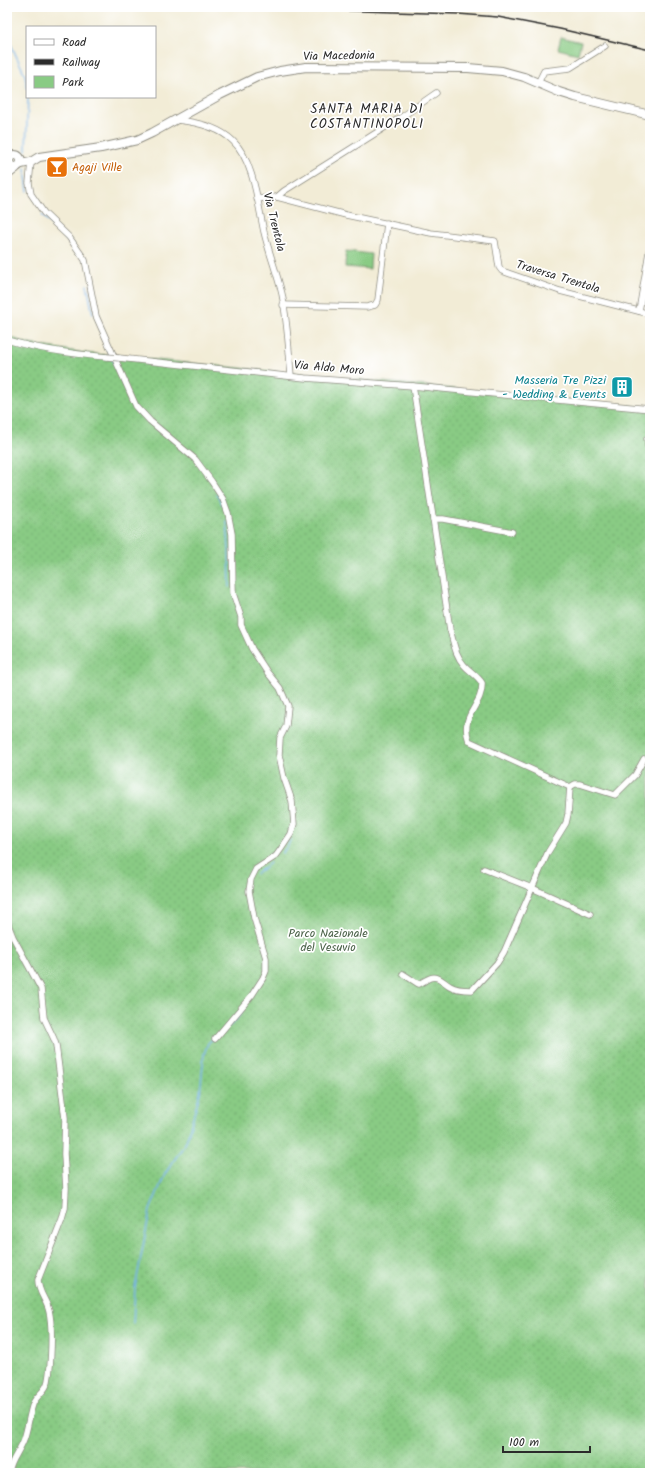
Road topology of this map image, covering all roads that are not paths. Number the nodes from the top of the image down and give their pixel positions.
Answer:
1 (605, 46) dead end
2 (538, 83) junction
3 (436, 93) dead end
4 (650, 115) edge
5 (175, 120) junction
6 (39, 157) junction
7 (13, 161) edge
8 (31, 162) junction
9 (7, 175) edge
10 (277, 197) junction
11 (257, 199) junction
12 (388, 223) junction
13 (650, 246) edge
14 (283, 305) junction
15 (639, 311) junction
16 (650, 314) edge
17 (7, 340) edge
18 (291, 376) junction
19 (413, 386) junction
20 (650, 409) edge
21 (650, 436) edge
22 (650, 458) edge
23 (433, 519) junction
24 (512, 532) dead end
25 (644, 759) dead end
26 (570, 787) junction
27 (484, 869) dead end
28 (532, 888) junction
29 (590, 914) dead end
30 (7, 922) edge
31 (403, 974) dead end
32 (215, 1039) dead end
33 (9, 1473) edge

1 - 2 street
2 - 4 main road, Via Macedonia
2 - 5 main road, Via Macedonia
3 - 10 street
5 - 6 main road, Via Macedonia
5 - 11 street, Via Trentola
6 - 7 main road, Via Macedonia
6 - 8 main road, Via Macedonia
7 - 8 main road, Via Macedonia
7 - 9 main road
8 - 32 street
10 - 11 street, Traversa Trentola
10 - 12 street, Traversa Trentola
11 - 14 street, Via Trentola
12 - 14 street
12 - 15 street, Traversa Trentola
13 - 15 street
14 - 18 street, Via Trentola
15 - 16 street, Traversa Trentola
17 - 18 street, Via Aldo Moro, bridge
18 - 19 street, Via Aldo Moro
19 - 20 street, Via Aldo Moro
19 - 23 street
21 - 22 street
23 - 24 street
23 - 26 street
25 - 26 street
26 - 28 street
27 - 28 street
28 - 29 street
28 - 31 street
30 - 33 street

